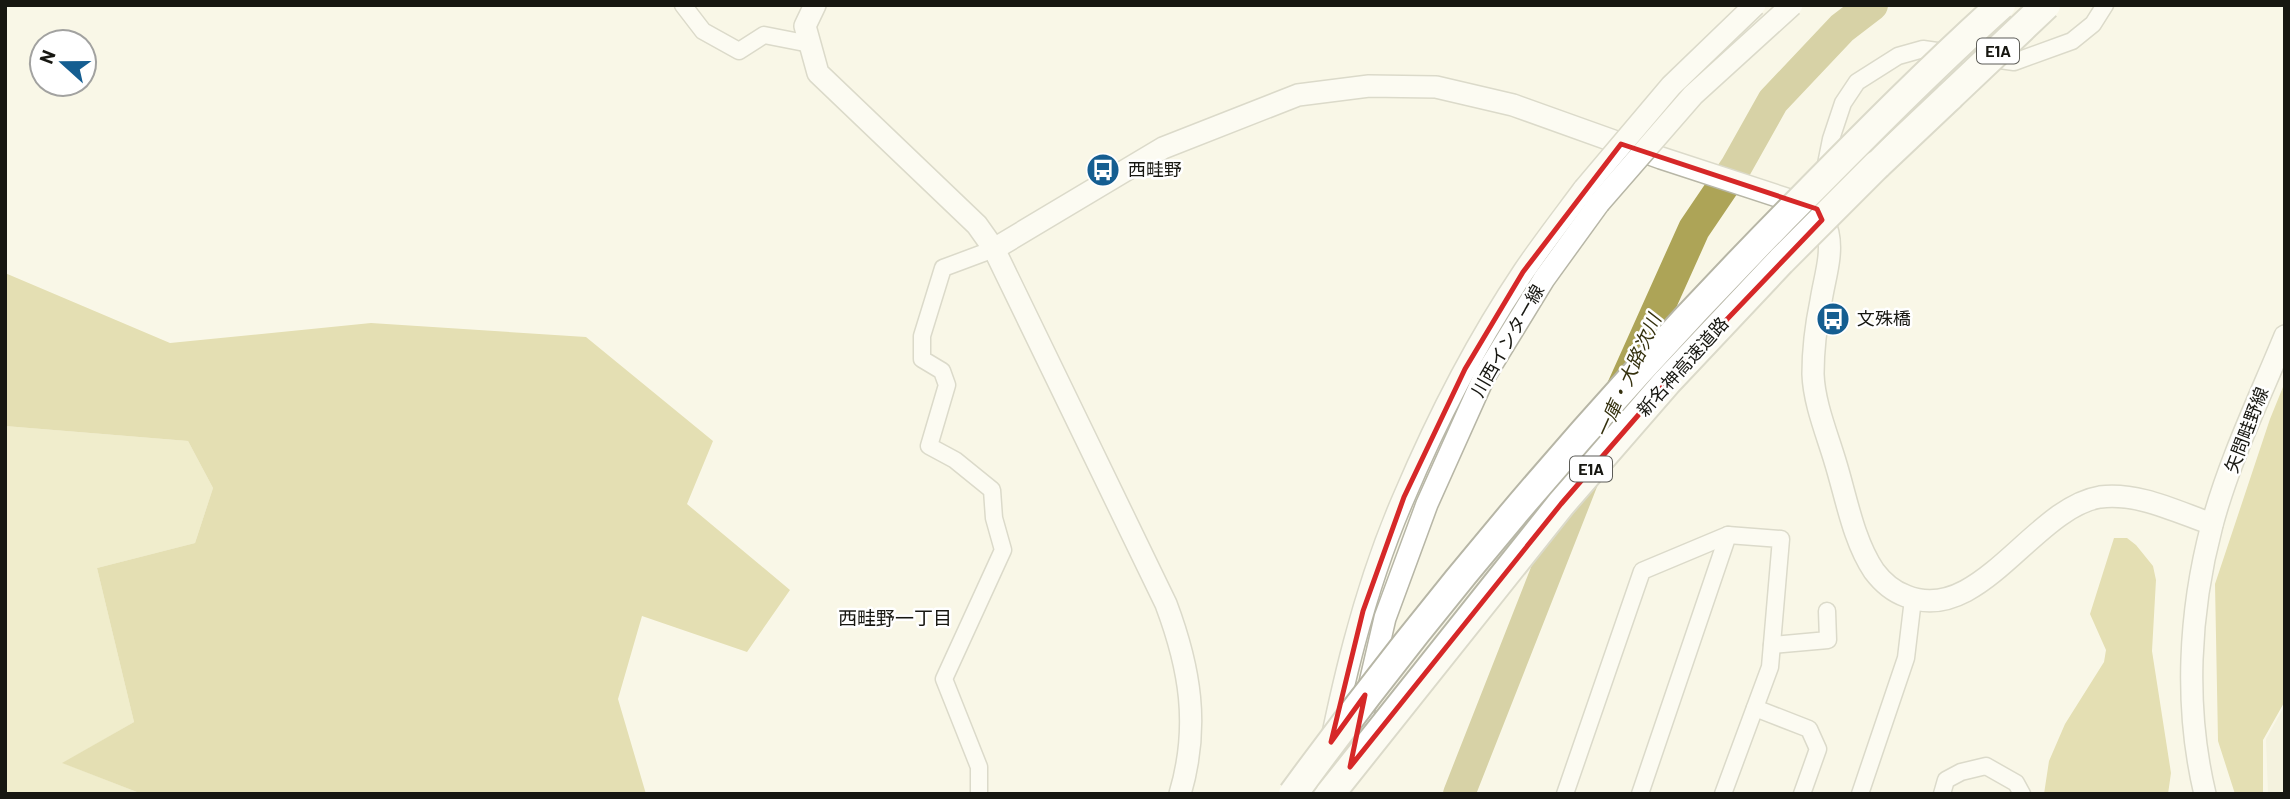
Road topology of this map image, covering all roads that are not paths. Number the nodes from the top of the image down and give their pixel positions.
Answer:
1 (683, 5) edge
2 (814, 5) edge
3 (1755, 5) edge
4 (1792, 5) edge
5 (2001, 5) edge
6 (2046, 5) edge
7 (2105, 5) edge
8 (810, 44) junction
9 (1591, 196) junction
10 (1817, 209) junction
11 (994, 249) junction
12 (2285, 336) edge
13 (2212, 524) junction
14 (1728, 535) junction
15 (1913, 599) junction
16 (1827, 611) dead end
17 (1772, 645) junction
18 (1755, 708) junction
19 (979, 794) edge
20 (1180, 794) edge
21 (1293, 794) edge
22 (1321, 794) edge
23 (1330, 794) edge
24 (1345, 794) edge
25 (1565, 794) edge
26 (1640, 794) edge
27 (1723, 794) edge
28 (1802, 794) edge
29 (1860, 794) edge
30 (1942, 794) edge
31 (2022, 794) edge
32 (2205, 794) edge

1 - 8 street
2 - 8 street
3 - 9 street, 川西インター線, bridge
4 - 9 street, 川西インター線, bridge
5 - 21 highway, 新名神高速道路 / E1A, bridge
6 - 23 highway, 新名神高速道路 / E1A, bridge
7 - 10 street
8 - 11 street
9 - 22 street, 川西インター線
9 - 24 street, 川西インター線
10 - 11 street
10 - 15 street
11 - 19 street
11 - 20 street
12 - 13 street, 矢問畦野線
13 - 15 street
13 - 32 street, 矢問畦野線
14 - 17 street
14 - 25 street
14 - 26 street
15 - 29 street
16 - 17 street
17 - 18 street
18 - 27 street
18 - 28 street
30 - 31 street

